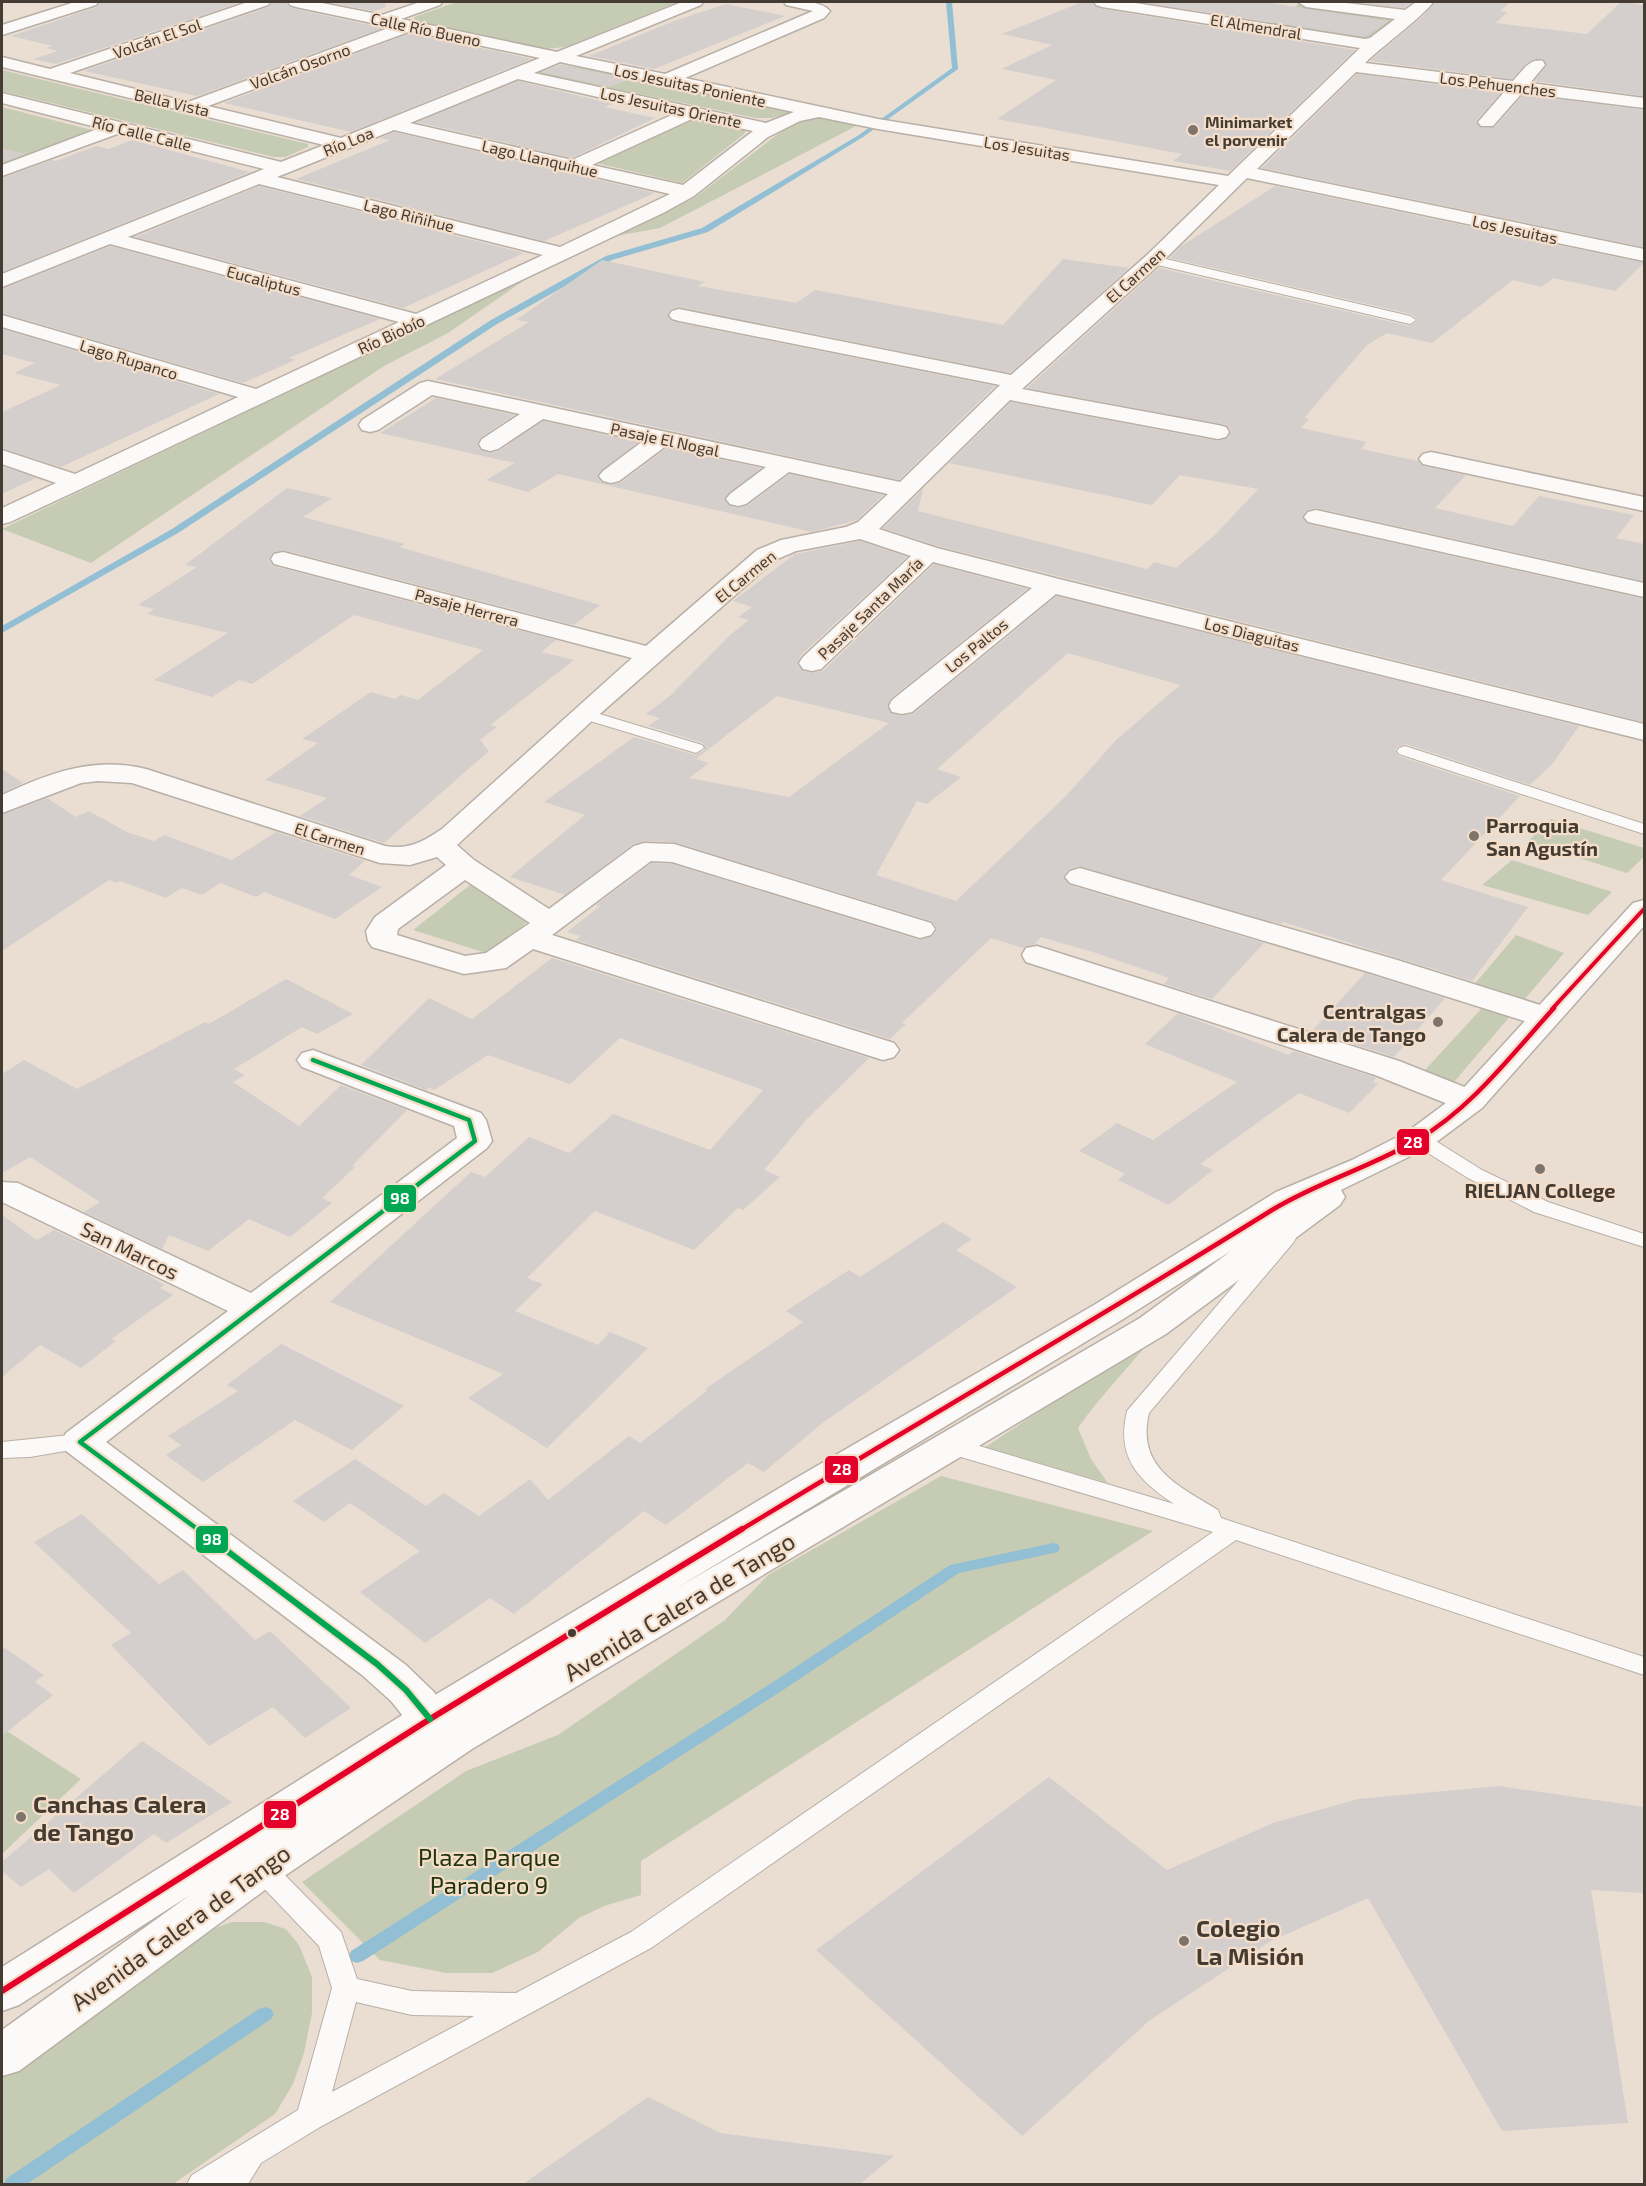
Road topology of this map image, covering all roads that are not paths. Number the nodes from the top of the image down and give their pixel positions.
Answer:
1 (90, 2) edge
2 (262, 2) edge
3 (296, 2) edge
4 (434, 2) edge
5 (695, 2) edge
6 (792, 2) edge
7 (1102, 2) edge
8 (1306, 2) edge
9 (1418, 9) edge
10 (383, 20) junction
11 (410, 26) junction
12 (2, 30) edge
13 (1376, 43) junction
14 (556, 57) junction
15 (2, 62) edge
16 (1537, 65) dead end
17 (1352, 66) junction
18 (51, 74) junction
19 (516, 74) junction
20 (666, 80) junction
21 (1517, 87) junction
22 (2, 98) edge
23 (1644, 103) edge
24 (190, 107) junction
25 (693, 112) junction
26 (824, 113) junction
27 (1487, 122) dead end
28 (392, 124) junction
29 (119, 128) junction
30 (768, 129) junction
31 (342, 144) junction
32 (574, 166) junction
33 (282, 168) junction
34 (2, 171) edge
35 (1238, 177) junction
36 (258, 178) junction
37 (687, 192) junction
38 (109, 238) junction
39 (560, 253) junction
40 (1644, 255) edge
41 (1153, 260) junction
42 (2, 281) edge
43 (679, 315) dead end
44 (1410, 320) dead end
45 (2, 321) edge
46 (418, 321) junction
47 (1010, 387) junction
48 (257, 396) junction
49 (539, 412) junction
50 (370, 425) dead end
51 (1218, 432) dead end
52 (663, 438) junction
53 (490, 444) dead end
54 (2, 457) edge
55 (1431, 459) dead end
56 (784, 465) junction
57 (610, 476) dead end
58 (77, 482) junction
59 (903, 490) junction
60 (738, 499) dead end
61 (1644, 504) edge
62 (2, 517) edge
63 (1316, 517) dead end
64 (861, 531) junction
65 (928, 553) junction
66 (284, 559) dead end
67 (1051, 585) junction
68 (1644, 590) edge
69 (650, 655) junction
70 (812, 663) dead end
71 (902, 706) dead end
72 (583, 714) junction
73 (1644, 732) edge
74 (696, 748) dead end
75 (1405, 751) dead end
76 (2, 805) edge
77 (1644, 829) edge
78 (439, 844) junction
79 (464, 866) junction
80 (1080, 877) dead end
81 (1644, 909) edge
82 (920, 929) dead end
83 (539, 930) junction
84 (1037, 955) dead end
85 (1545, 1017) junction
86 (883, 1050) dead end
87 (313, 1060) dead end
88 (1470, 1101) junction
89 (1419, 1139) junction
90 (1364, 1167) junction
91 (6, 1191) dead end
92 (1304, 1217) junction
93 (1644, 1241) edge
94 (254, 1309) junction
95 (949, 1426) junction
96 (80, 1442) junction
97 (2, 1450) edge
98 (1233, 1530) junction
99 (1644, 1666) edge
100 (430, 1719) junction
101 (261, 1868) junction
102 (6, 1988) edge
103 (346, 1988) junction
104 (519, 2005) junction
105 (2, 2056) edge
106 (310, 2118) junction
107 (251, 2154) junction
108 (202, 2184) edge
109 (232, 2184) edge

1 - 12 street
2 - 18 street, Volcán El Sol
3 - 10 street, Calle Río Bueno
4 - 10 street
5 - 14 street, Río Loa
6 - 20 street
7 - 13 street, El Almendral
8 - 9 street, El Almendral
9 - 13 street, El Carmen
10 - 11 street, Calle Río Bueno
11 - 14 street, Calle Río Bueno
11 - 24 street, Volcán Osorno
13 - 17 street, El Carmen
14 - 19 street, Río Loa
14 - 20 street, Los Jesuitas Poniente
15 - 18 street, Bella Vista
16 - 21 street
17 - 21 street, Los Pehuenches
17 - 35 street, El Carmen
18 - 24 street, Bella Vista
19 - 25 street, Los Jesuitas Oriente
19 - 28 street, Río Loa
20 - 26 street, Los Jesuitas Poniente
21 - 23 street, Los Pehuenches
21 - 27 street
22 - 29 street, Río Calle Calle
24 - 31 street, Bella Vista
25 - 30 street, Los Jesuitas Oriente
25 - 32 street
26 - 30 street, Los Jesuitas Oriente
26 - 35 street, Los Jesuitas
28 - 31 street, Río Loa
28 - 32 street, Lago Llanquihue
29 - 33 street, Río Calle Calle
29 - 34 street
30 - 37 street, Río Biobío
31 - 33 street, Río Loa
32 - 37 street, Lago Llanquihue
33 - 36 street, Río Loa
35 - 40 street, Los Jesuitas
35 - 41 street, El Carmen
36 - 38 street, Río Loa
36 - 39 street, Lago Riñihue
37 - 39 street, Río Biobío
38 - 42 street, Río Loa
38 - 46 street, Eucaliptus
39 - 46 street, Río Biobío
41 - 44 lane
41 - 47 street, El Carmen
43 - 47 street
45 - 48 street, Lago Rupanco
46 - 48 street, Río Biobío
47 - 51 street
47 - 59 street, El Carmen
48 - 58 street, Río Biobío
49 - 50 street, Pasaje El Nogal
49 - 52 street, Pasaje El Nogal
49 - 53 street
52 - 56 street, Pasaje El Nogal
52 - 57 street
54 - 58 street
55 - 61 street
56 - 59 street, Pasaje El Nogal
56 - 60 street
58 - 62 street, Río Biobío
59 - 64 street, El Carmen
63 - 68 street
64 - 65 street, Los Diaguitas
64 - 69 street, El Carmen
65 - 67 street, Los Diaguitas
65 - 70 street, Pasaje Santa María
66 - 69 street, Pasaje Herrera
67 - 71 street, Los Paltos
67 - 73 street, Los Diaguitas
69 - 72 street, El Carmen
72 - 74 lane
72 - 78 street, El Carmen
75 - 77 lane
76 - 78 street, El Carmen
78 - 79 street
79 - 83 street
79 - 83 street
80 - 85 street
81 - 85 street, Avenida Calera de Tango
82 - 83 street
83 - 86 street
84 - 88 street
85 - 88 street, Avenida Calera de Tango
87 - 94 street
88 - 89 street, Avenida Calera de Tango
89 - 90 street, Avenida Calera de Tango
89 - 93 lane
90 - 92 street, Avenida Calera de Tango
90 - 95 street, Avenida Calera de Tango
91 - 94 street, San Marcos
92 - 95 street, Avenida Calera de Tango
92 - 98 lane
94 - 96 street
95 - 98 lane
95 - 100 street, Avenida Calera de Tango
95 - 101 street, Avenida Calera de Tango
96 - 97 lane
96 - 100 street
98 - 99 lane
98 - 104 lane
100 - 102 street, Avenida Calera de Tango
101 - 102 street
101 - 103 lane
101 - 105 street, Avenida Calera de Tango
103 - 104 lane
103 - 106 lane
104 - 106 lane
106 - 107 lane
107 - 108 lane
107 - 109 lane

